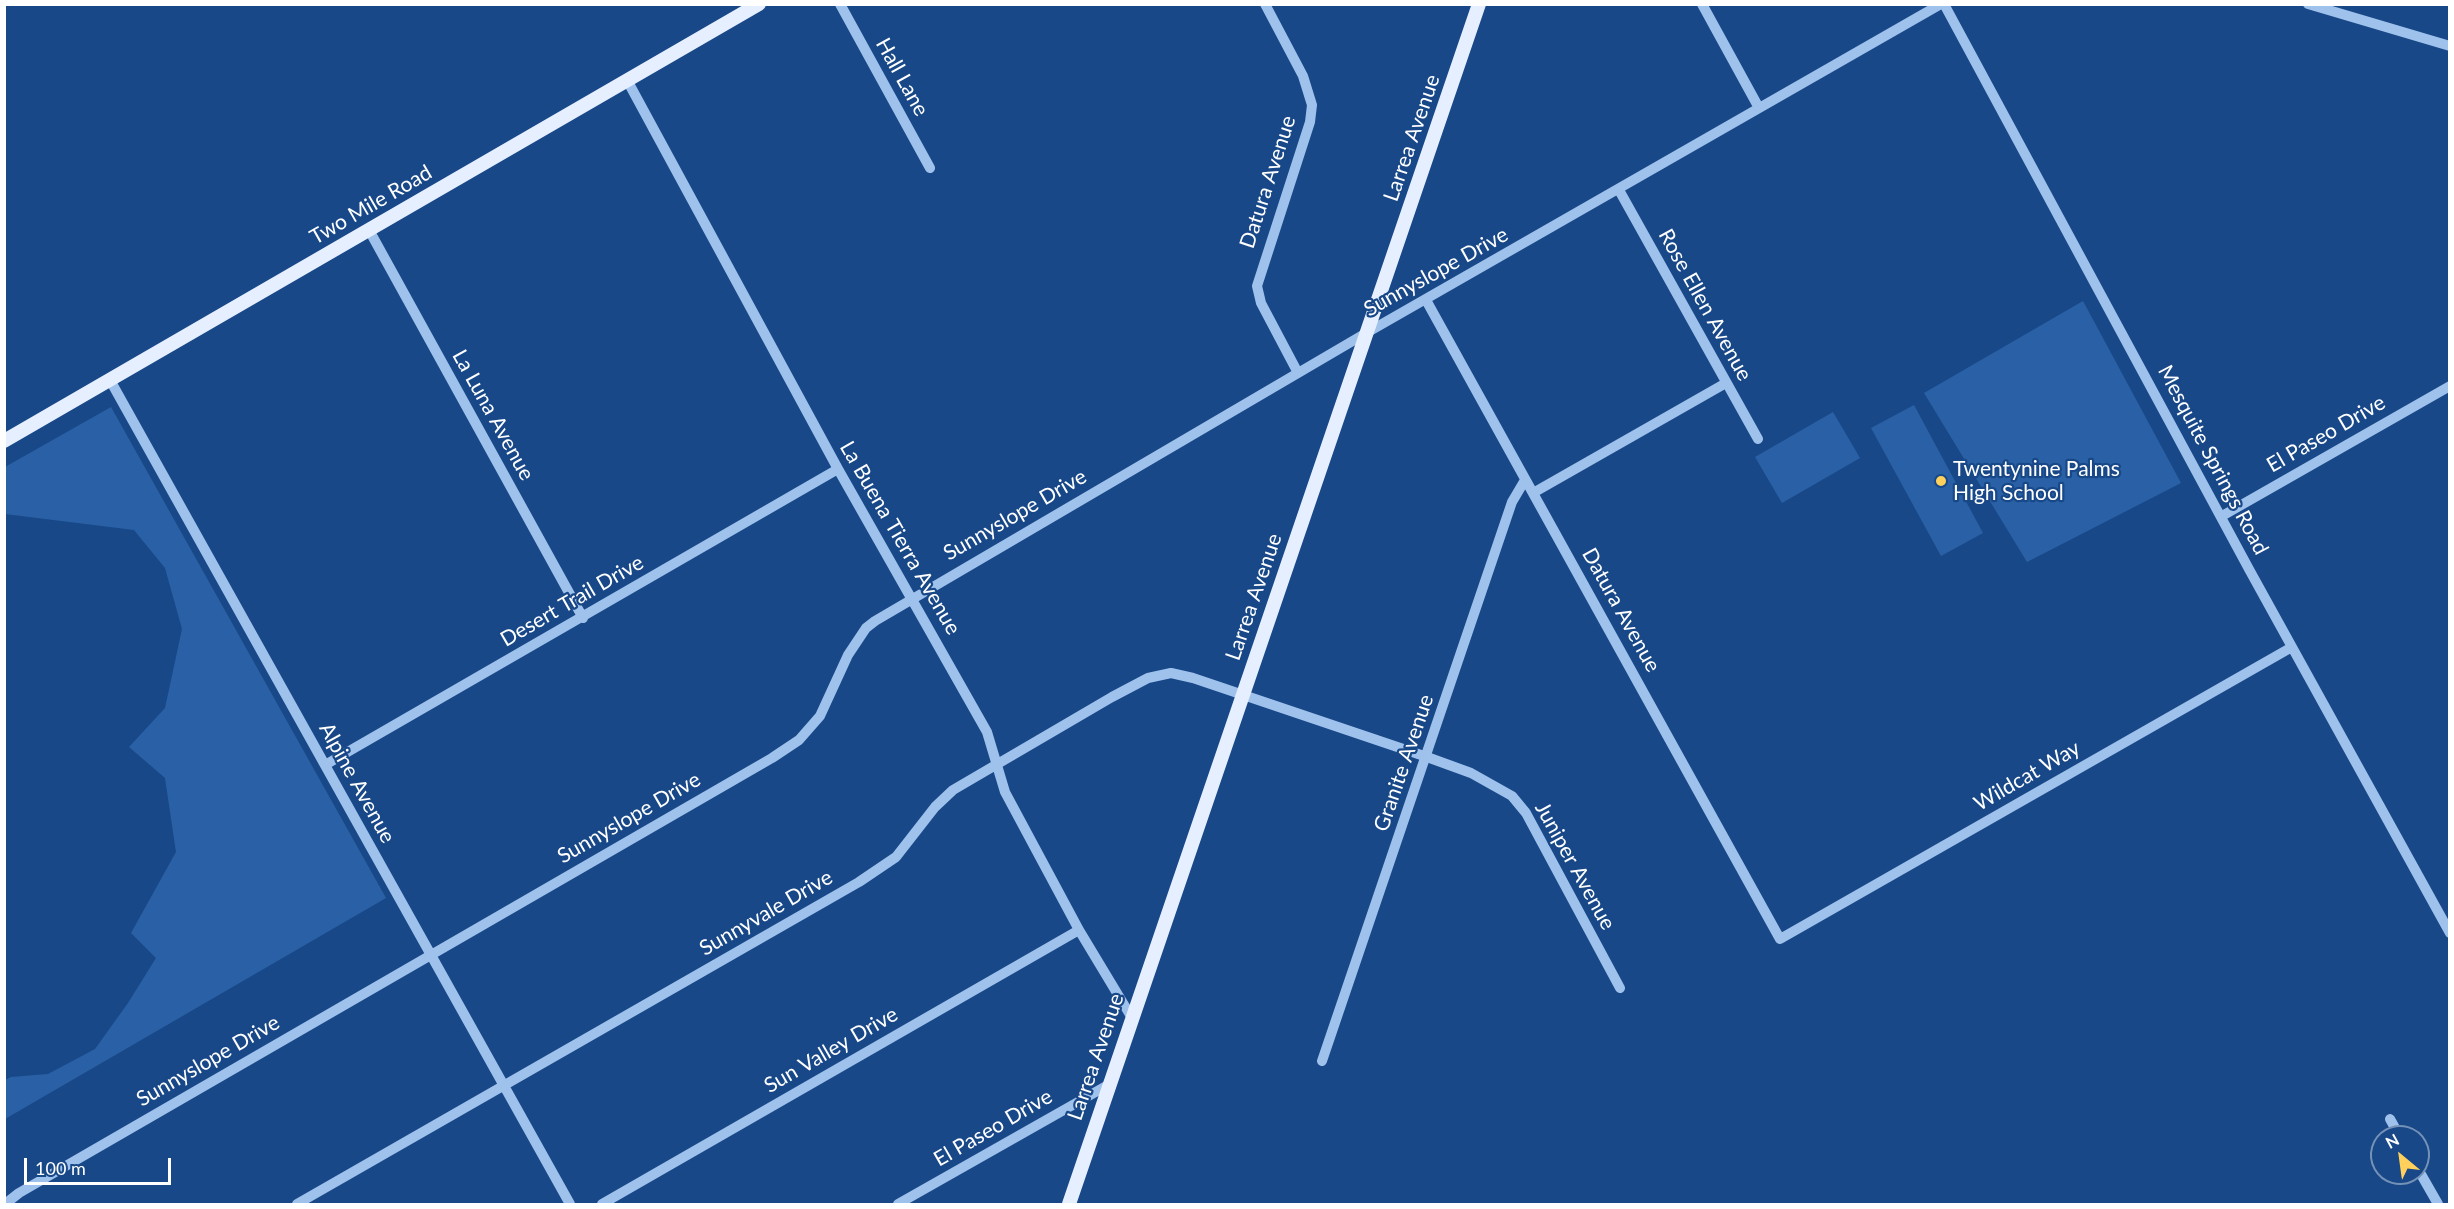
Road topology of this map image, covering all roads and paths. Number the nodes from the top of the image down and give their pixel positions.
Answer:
1 (759, 4) edge
2 (840, 4) edge
3 (1264, 4) edge
4 (1479, 4) edge
5 (1702, 4) edge
6 (1943, 4) edge
7 (2308, 4) edge
8 (2343, 10) edge
9 (2450, 46) edge
10 (627, 80) junction
11 (1759, 108) junction
12 (930, 168) dead end
13 (1619, 190) junction
14 (369, 230) junction
15 (1426, 300) junction
16 (1368, 332) junction
17 (1298, 373) junction
18 (110, 380) junction
19 (1726, 383) junction
20 (2450, 386) edge
21 (1758, 439) dead end
22 (4, 441) edge
23 (838, 469) junction
24 (1525, 480) junction
25 (1533, 493) junction
26 (2222, 516) junction
27 (912, 598) junction
28 (583, 618) junction
29 (2292, 647) junction
30 (1242, 694) junction
31 (1427, 756) junction
32 (999, 764) junction
33 (325, 765) junction
34 (1080, 930) junction
35 (2450, 933) edge
36 (1780, 939) joint
37 (429, 956) junction
38 (1620, 988) dead end
39 (1132, 1018) junction
40 (1322, 1061) dead end
41 (1108, 1085) junction
42 (503, 1086) junction
43 (2390, 1119) dead end
44 (2393, 1125) edge
45 (2427, 1185) edge
46 (5, 1204) edge
47 (297, 1204) edge
48 (570, 1204) edge
49 (602, 1204) edge
50 (898, 1204) edge
51 (1069, 1204) edge
52 (2438, 1204) edge

1 - 10 main road, Two Mile Road
2 - 12 street, Hall Lane
3 - 17 street, Datura Avenue
4 - 16 main road, Larrea Avenue
5 - 11 street
6 - 11 street, Sunnyslope Drive
6 - 26 street, Mesquite Springs Road
7 - 8 street
8 - 9 street
10 - 14 main road, Two Mile Road
10 - 23 street, La Buena Tierra Avenue
11 - 13 street, Sunnyslope Drive
13 - 15 street, Sunnyslope Drive
13 - 19 street, Rose Ellen Avenue
14 - 18 main road, Two Mile Road
14 - 28 street, La Luna Avenue
15 - 16 street, Sunnyslope Drive
15 - 24 street, Datura Avenue
16 - 17 street, Sunnyslope Drive
16 - 30 main road, Larrea Avenue
17 - 27 street, Sunnyslope Drive
18 - 22 main road, Two Mile Road
18 - 33 street, Alpine Avenue
19 - 21 street, Rose Ellen Avenue
19 - 25 street
20 - 26 street, El Paseo Drive
23 - 27 street, La Buena Tierra Avenue
23 - 28 street, Desert Trail Drive
24 - 25 street, Datura Avenue
24 - 31 street, Granite Avenue
25 - 36 street, Datura Avenue
26 - 29 street, Mesquite Springs Road
27 - 32 street, La Buena Tierra Avenue
27 - 37 street, Sunnyslope Drive
28 - 33 street, Desert Trail Drive
29 - 35 street, Mesquite Springs Road
29 - 36 street, Wildcat Way
30 - 31 street, Juniper Avenue
30 - 32 street, Sunnyvale Drive
30 - 39 main road, Larrea Avenue
31 - 38 street, Juniper Avenue
31 - 40 street, Granite Avenue
32 - 34 street, La Buena Tierra Avenue
32 - 42 street, Sunnyvale Drive
33 - 37 street, Alpine Avenue
34 - 39 street, La Buena Tierra Avenue
34 - 49 street, Sun Valley Drive
37 - 42 street, Alpine Avenue
37 - 46 street, Sunnyslope Drive
39 - 41 main road, Larrea Avenue
41 - 50 street, El Paseo Drive
41 - 51 main road, Larrea Avenue
42 - 47 street, Sunnyvale Drive
42 - 48 street, Alpine Avenue
43 - 44 street
45 - 52 street

